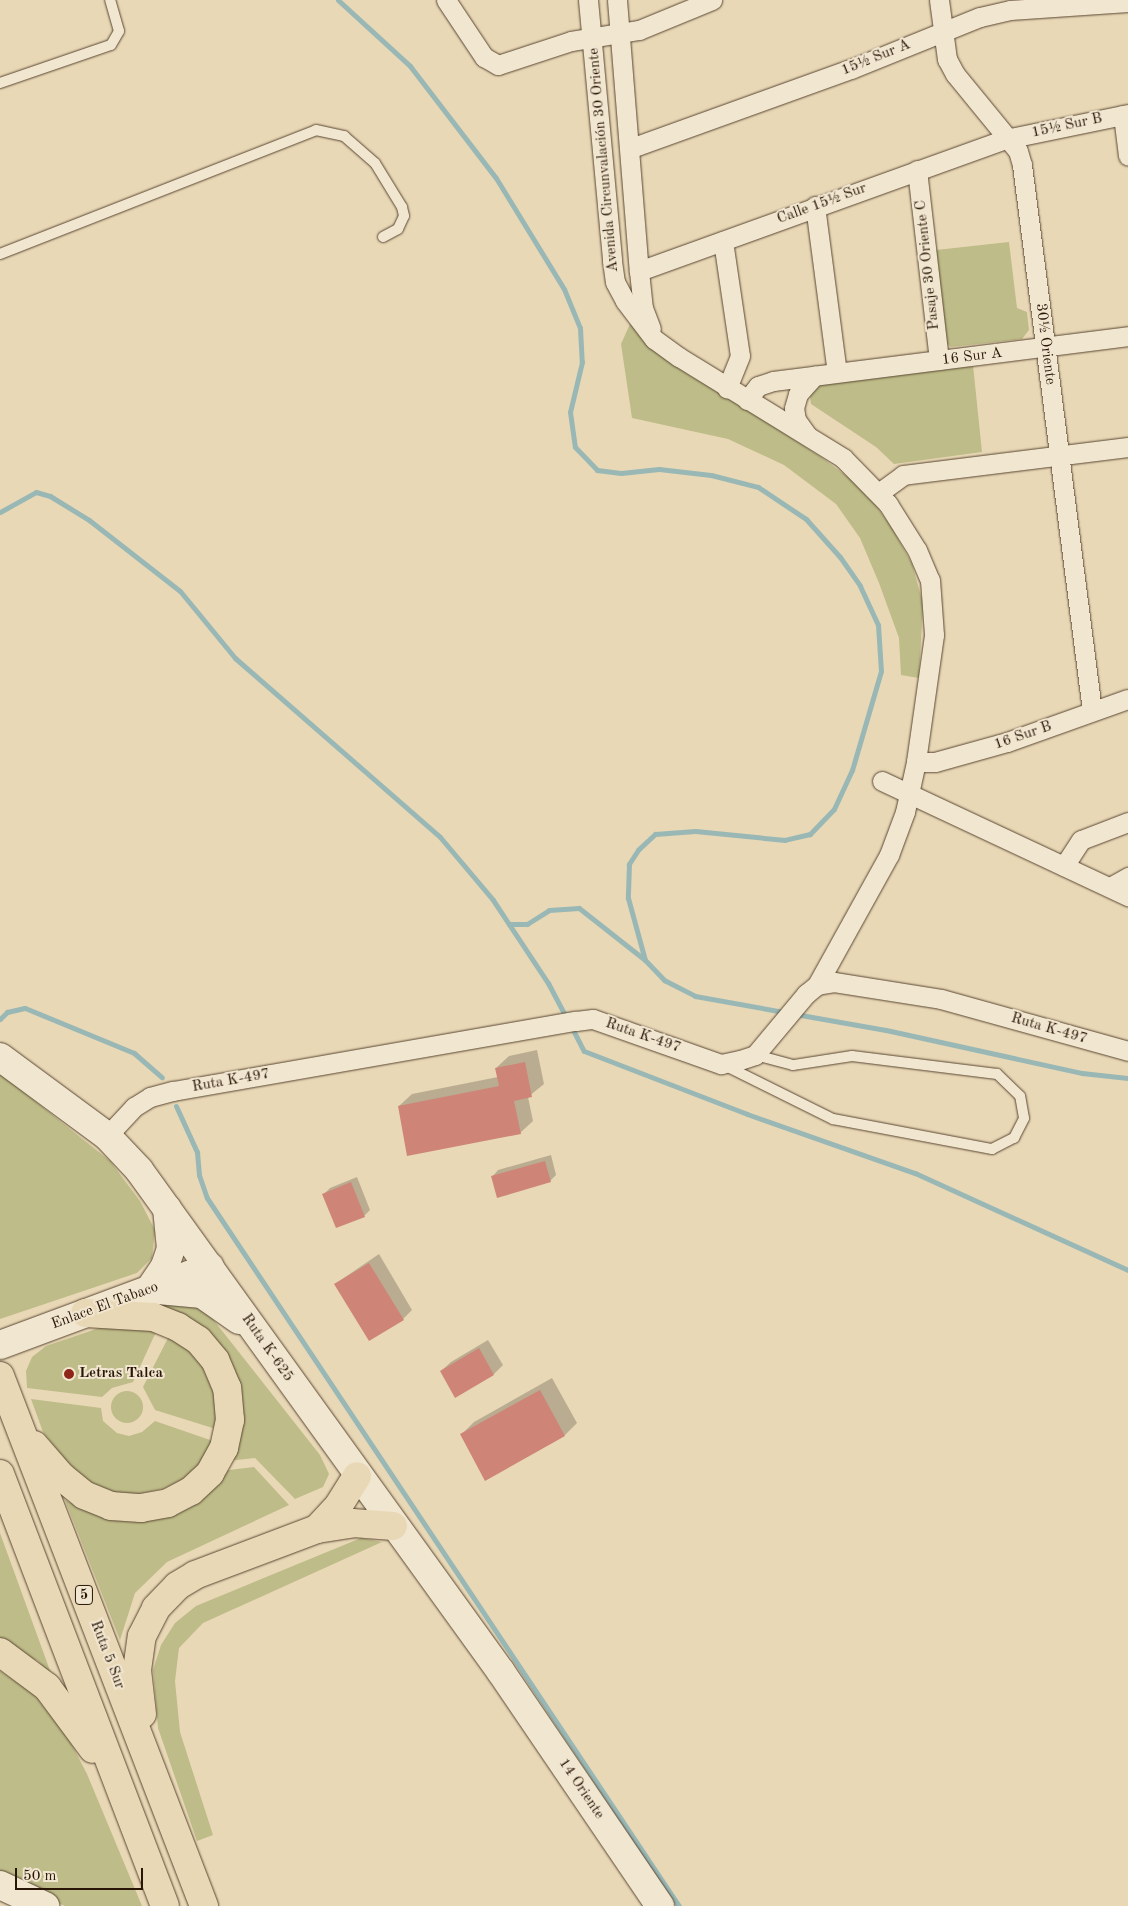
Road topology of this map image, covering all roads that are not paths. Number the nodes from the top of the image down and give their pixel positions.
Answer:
1 (110, 0) edge
2 (446, 0) edge
3 (588, 0) edge
4 (617, 0) edge
5 (712, 0) edge
6 (939, 0) edge
7 (1118, 2) edge
8 (1028, 4) edge
9 (943, 31) junction
10 (620, 35) junction
11 (592, 38) junction
12 (0, 83) edge
13 (1125, 114) edge
14 (1006, 139) junction
15 (631, 148) junction
16 (1128, 156) edge
17 (917, 170) junction
18 (814, 206) junction
19 (383, 237) dead end
20 (723, 241) junction
21 (0, 254) edge
22 (639, 271) junction
23 (1128, 336) edge
24 (654, 339) junction
25 (1046, 348) junction
26 (939, 360) junction
27 (837, 372) junction
28 (815, 374) junction
29 (727, 388) junction
30 (747, 400) junction
31 (808, 436) junction
32 (1128, 448) edge
33 (1059, 456) junction
34 (880, 492) junction
35 (1128, 699) edge
36 (1092, 712) junction
37 (916, 762) junction
38 (882, 781) dead end
39 (909, 793) junction
40 (1128, 822) edge
41 (1064, 866) junction
42 (1128, 877) edge
43 (1110, 887) junction
44 (1128, 896) edge
45 (811, 989) junction
46 (759, 1050) junction
47 (1128, 1051) edge
48 (0, 1057) edge
49 (721, 1064) junction
50 (107, 1136) junction
51 (166, 1207) junction
52 (210, 1267) junction
53 (149, 1290) junction
54 (85, 1313) junction
55 (256, 1332) junction
56 (0, 1345) edge
57 (0, 1376) edge
58 (18, 1422) junction
59 (0, 1474) edge
60 (357, 1476) junction
61 (393, 1526) junction
62 (317, 1529) junction
63 (0, 1652) edge
64 (501, 1672) joint
65 (151, 1768) junction
66 (128, 1807) junction
67 (0, 1885) edge
68 (45, 1906) edge
69 (165, 1906) edge
70 (204, 1906) edge
71 (660, 1906) edge

1 - 12 lane
2 - 11 street
3 - 11 street, Avenida Circunvalación 30 Oriente
4 - 10 street, Avenida Circunvalación 30 Oriente
5 - 10 street
6 - 9 street, 30½ Oriente
7 - 8 street, 15½ Sur A
8 - 9 street, 15½ Sur A
9 - 14 street, 30½ Oriente
9 - 15 street, 15½ Sur A
10 - 11 street
10 - 15 street, Avenida Circunvalación 30 Oriente
11 - 24 street, Avenida Circunvalación 30 Oriente
13 - 14 street, 15½ Sur B
13 - 16 street
14 - 17 street, Calle 15½ Sur
14 - 25 street, 30½ Oriente
15 - 22 street, Avenida Circunvalación 30 Oriente
17 - 18 street, Calle 15½ Sur
17 - 26 street, Pasaje 30 Oriente C
18 - 20 street, Calle 15½ Sur
18 - 27 street
19 - 21 lane
20 - 22 street, Calle 15½ Sur
20 - 29 street
22 - 24 street, Avenida Circunvalación 30 Oriente
23 - 25 street, 16 Sur A
24 - 29 street, Avenida Circunvalación 30 Oriente
25 - 26 street, 16 Sur A
25 - 33 street, 30½ Oriente
26 - 27 street, 16 Sur A
27 - 28 street, 16 Sur A
28 - 30 street, 16 Sur A
28 - 31 street
29 - 30 street, Avenida Circunvalación 30 Oriente
30 - 31 street, Avenida Circunvalación 30 Oriente
31 - 34 street, Avenida Circunvalación 30 Oriente
32 - 33 street
33 - 34 street
33 - 36 street, 30½ Oriente
34 - 37 street, Avenida Circunvalación 30 Oriente
35 - 36 street, 16 Sur B
36 - 37 street, 16 Sur B
37 - 39 street, Avenida Circunvalación 30 Oriente
38 - 39 street
39 - 41 street
39 - 45 street, Avenida Circunvalación 30 Oriente
40 - 41 street
41 - 43 street
42 - 43 street
43 - 44 street
45 - 46 street
45 - 47 street, Ruta K-497
46 - 49 street
46 - 49 lane
48 - 50 main road, Ruta K-625
49 - 50 street, Ruta K-497
50 - 51 main road, Ruta K-625
51 - 52 main road, Ruta K-625
51 - 53 main road
52 - 53 main road, Enlace El Tabaco
52 - 55 main road, Ruta K-625
53 - 54 main road, Enlace El Tabaco
53 - 55 main road
54 - 56 main road, Enlace El Tabaco
54 - 58 highway
55 - 60 main road, Ruta K-625
57 - 58 highway, Ruta 5 Sur / 5
58 - 65 highway, Ruta 5 Sur / 5
59 - 66 highway, 5
60 - 61 main road, Ruta K-625
60 - 62 highway
61 - 62 highway
61 - 64 main road, Ruta K-625
62 - 65 highway
63 - 66 highway
64 - 71 main road, 14 Oriente
65 - 70 highway, Ruta 5 Sur / 5
66 - 69 highway, 5
67 - 68 main road

